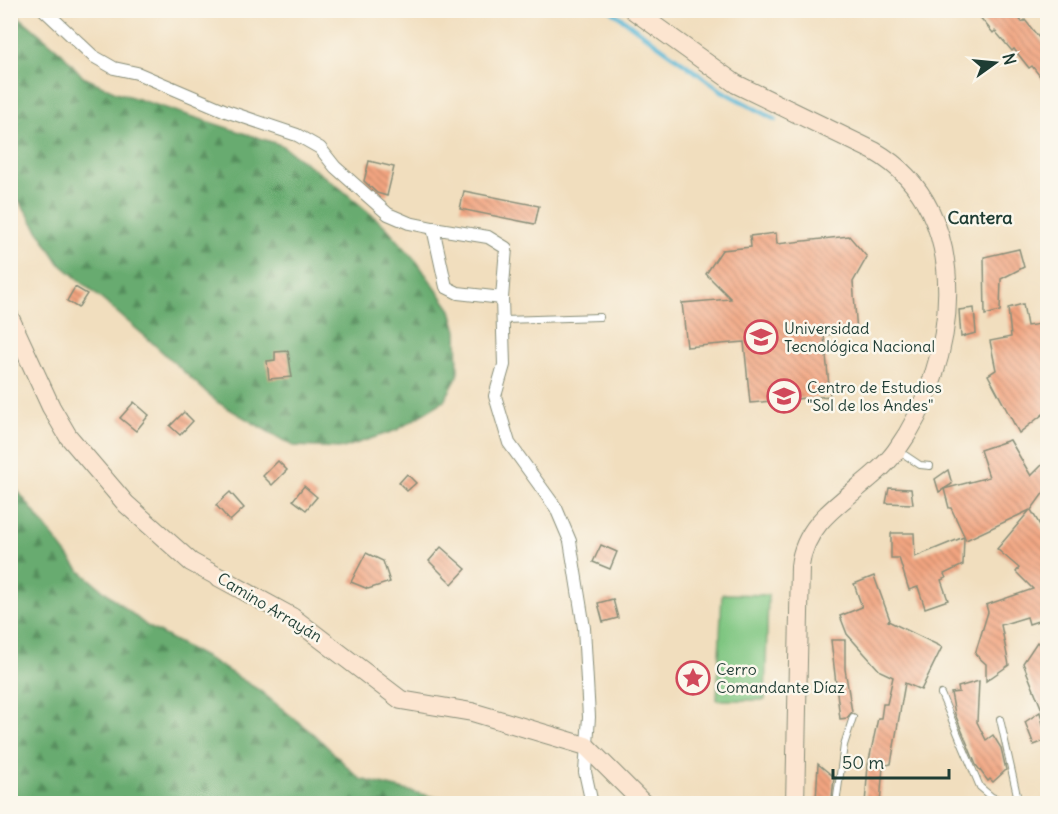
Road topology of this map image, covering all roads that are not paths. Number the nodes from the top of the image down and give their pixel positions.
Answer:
1 (44, 10) edge
2 (633, 10) edge
3 (433, 228) junction
4 (502, 298) junction
5 (600, 317) dead end
6 (10, 318) edge
7 (504, 320) junction
8 (897, 450) junction
9 (930, 466) dead end
10 (941, 694) dead end
11 (853, 717) dead end
12 (1000, 719) dead end
13 (586, 746) junction
14 (592, 804) edge
15 (644, 804) edge
16 (795, 804) edge
17 (836, 804) edge
18 (1017, 804) edge

1 - 3 street
2 - 8 street
3 - 4 street
3 - 4 street
4 - 7 street
5 - 7 lane
6 - 13 street, Camino Arrayán
7 - 13 street
8 - 9 lane
8 - 16 street
10 - 18 lane
11 - 17 lane
12 - 18 lane
13 - 14 street
13 - 15 street, Camino Arrayán

